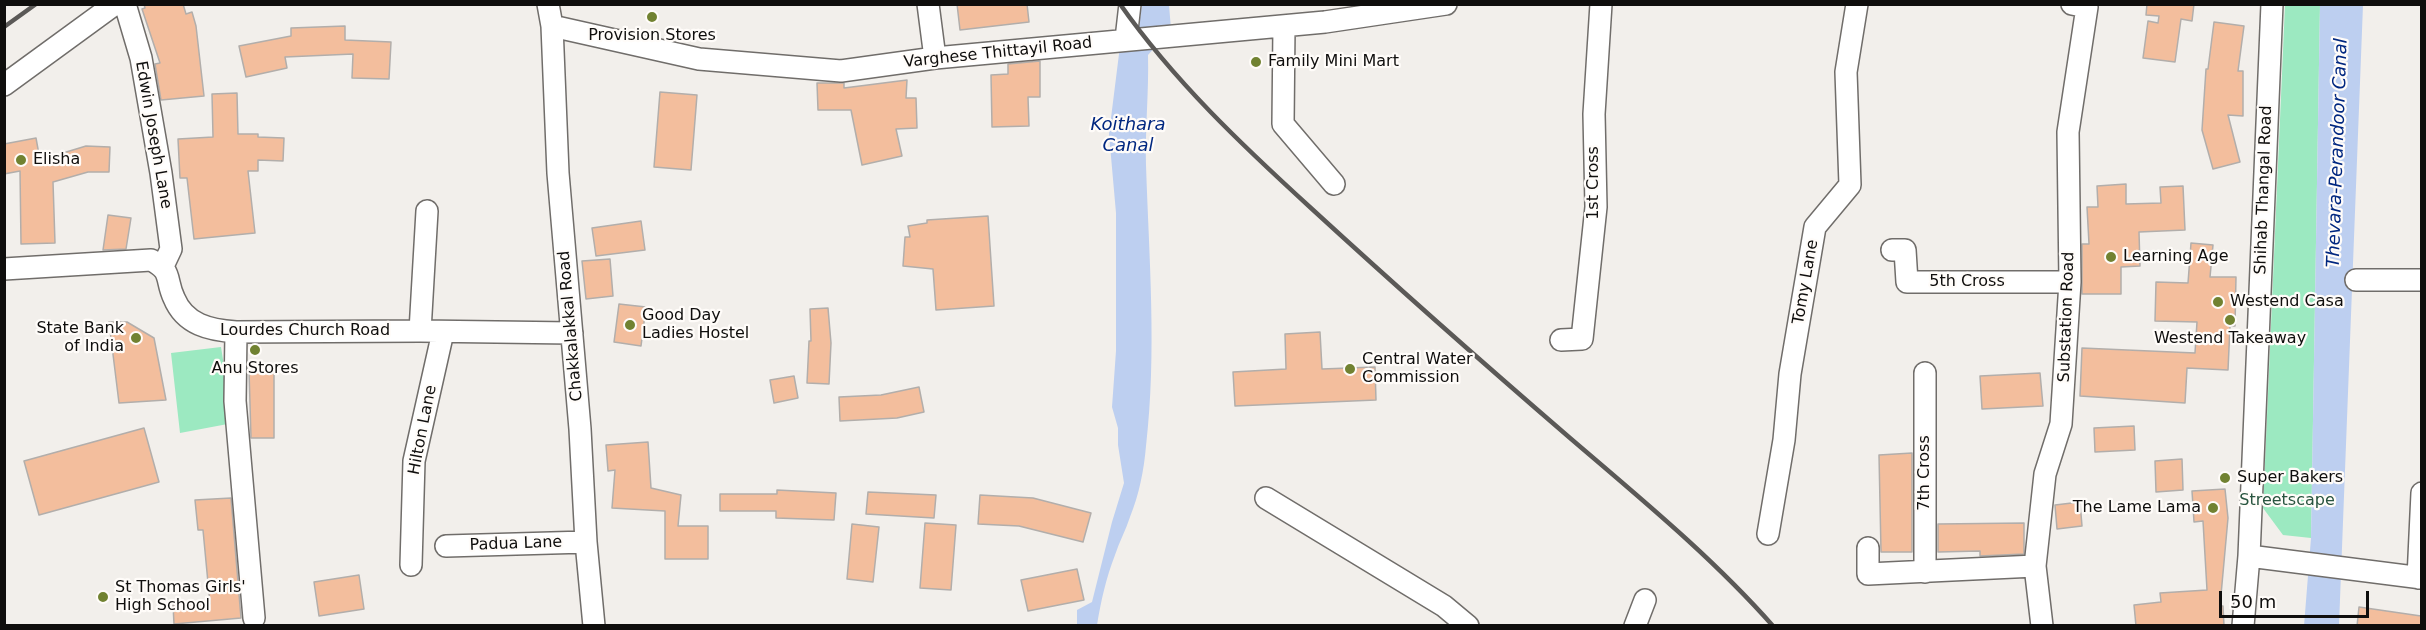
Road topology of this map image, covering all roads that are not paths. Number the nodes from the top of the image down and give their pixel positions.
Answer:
1 (115, 4) edge
2 (125, 4) edge
3 (548, 4) edge
4 (927, 4) edge
5 (1130, 4) edge
6 (1446, 4) edge
7 (1601, 4) edge
8 (1857, 4) edge
9 (2272, 4) edge
10 (2080, 6) edge
11 (1325, 13) edge
12 (552, 26) junction
13 (1284, 26) junction
14 (1126, 39) junction
15 (934, 58) junction
16 (4, 85) edge
17 (1334, 184) dead end
18 (427, 211) dead end
19 (1892, 250) dead end
20 (163, 266) junction
21 (4, 269) edge
22 (2356, 280) dead end
23 (2421, 280) edge
24 (2070, 282) junction
25 (420, 331) junction
26 (236, 332) junction
27 (443, 332) junction
28 (572, 333) junction
29 (1561, 340) dead end
30 (1925, 373) dead end
31 (2421, 493) edge
32 (1266, 498) dead end
33 (1767, 534) dead end
34 (586, 542) junction
35 (446, 546) dead end
36 (1868, 548) dead end
37 (2249, 556) junction
38 (411, 565) dead end
39 (2035, 566) junction
40 (1925, 572) junction
41 (2420, 578) edge
42 (1645, 600) dead end
43 (254, 618) dead end
44 (594, 626) edge
45 (1468, 626) edge
46 (1635, 626) edge
47 (2042, 626) edge
48 (2243, 626) edge

1 - 16 street
2 - 20 street, Edwin Joseph Lane
3 - 12 street, Chakkalakkal Road
4 - 15 street
5 - 14 street
6 - 11 street, Varghese Thittayil Road
7 - 29 street, 1st Cross
8 - 33 street, Tomy Lane
9 - 37 street, Shihab Thangal Road
10 - 24 street, Substation Road
11 - 13 street, Varghese Thittayil Road
12 - 15 street, Varghese Thittayil Road
12 - 28 street, Chakkalakkal Road
13 - 14 street, Varghese Thittayil Road
13 - 17 street
14 - 15 street, Varghese Thittayil Road
18 - 25 street
19 - 24 street, 5th Cross
20 - 21 street
20 - 26 street, Lourdes Church Road
22 - 23 street
24 - 39 street, Substation Road
25 - 26 street, Lourdes Church Road
25 - 27 street, Lourdes Church Road
26 - 43 street
27 - 28 street, Lourdes Church Road
27 - 38 street, Hilton Lane
28 - 34 street, Chakkalakkal Road
30 - 40 street, 7th Cross
31 - 41 street
32 - 45 street
34 - 35 street, Padua Lane
34 - 44 street, Chakkalakkal Road
36 - 40 street
37 - 41 street
37 - 48 street, Shihab Thangal Road
39 - 40 street
39 - 47 street, Substation Road
42 - 46 street

